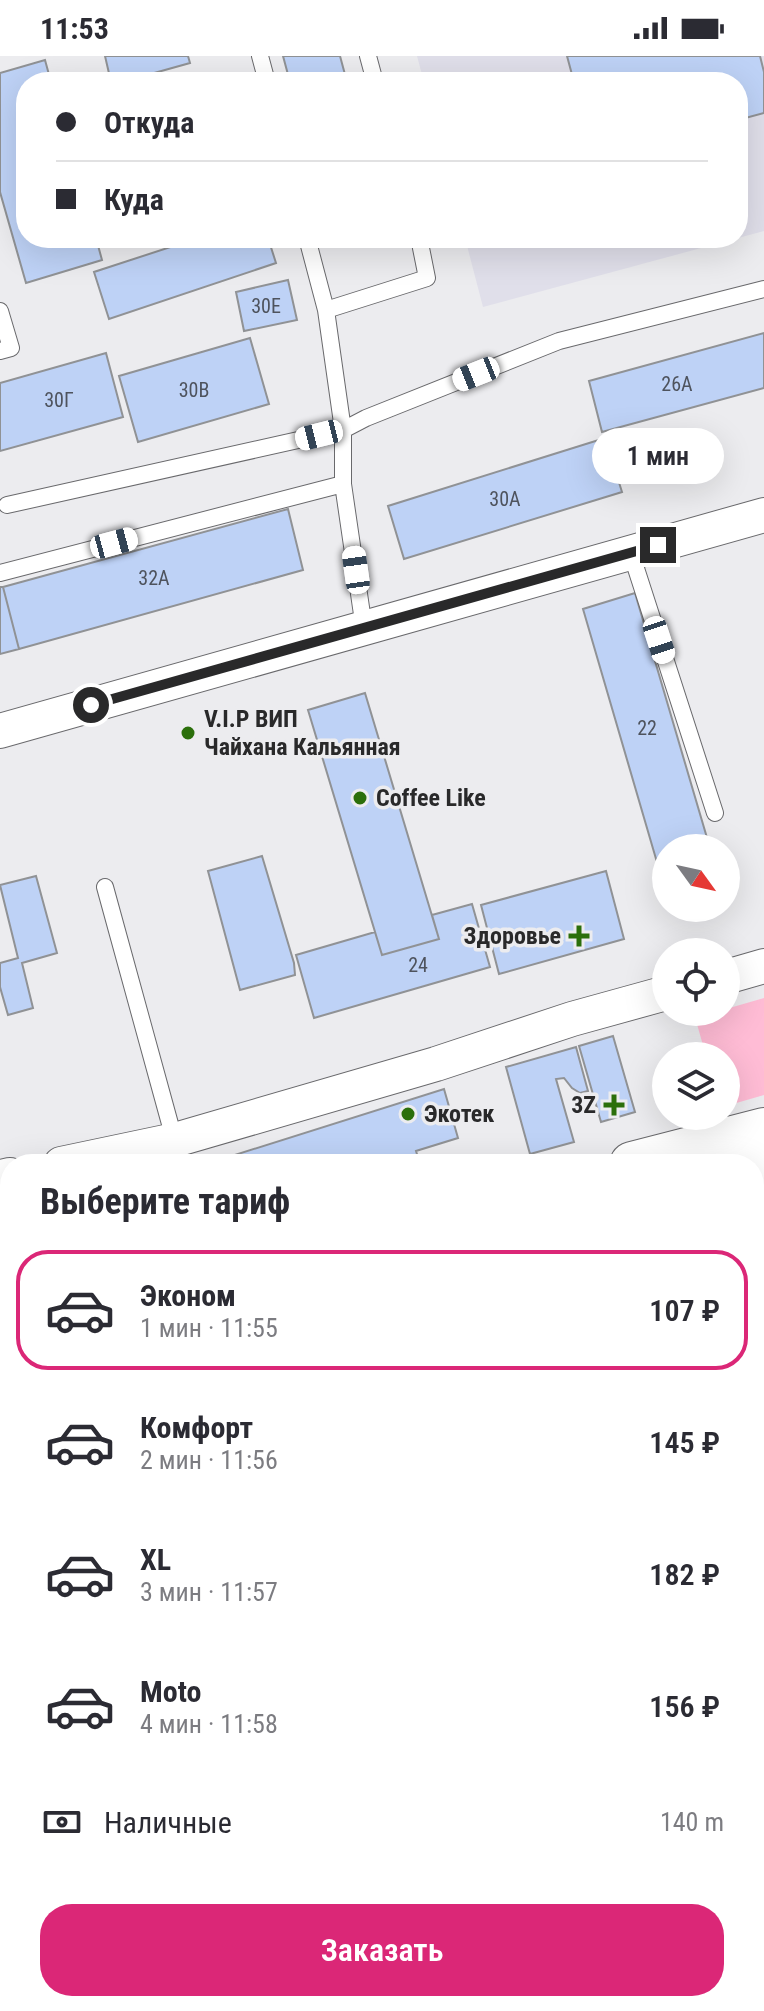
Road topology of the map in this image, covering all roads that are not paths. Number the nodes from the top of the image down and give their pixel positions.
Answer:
1 (310, 248) edge
2 (421, 248) edge
3 (764, 289) edge
4 (326, 310) junction
5 (0, 311) edge
6 (0, 351) edge
7 (343, 430) junction
8 (343, 484) junction
9 (7, 505) dead end
10 (764, 515) edge
11 (631, 553) junction
12 (0, 573) edge
13 (364, 628) junction
14 (0, 731) edge
15 (715, 813) dead end
16 (105, 887) dead end
17 (764, 966) edge
18 (740, 973) edge
19 (652, 997) edge
20 (764, 1130) edge
21 (178, 1152) edge
22 (671, 1154) edge

1 - 4 lane
2 - 4 lane
3 - 7 lane
4 - 7 lane
5 - 6 lane
7 - 8 lane
7 - 9 lane
8 - 12 lane
8 - 13 lane
10 - 11 street
11 - 13 street
11 - 15 lane
13 - 14 street
16 - 21 lane
17 - 18 street
19 - 21 street
20 - 22 main road

